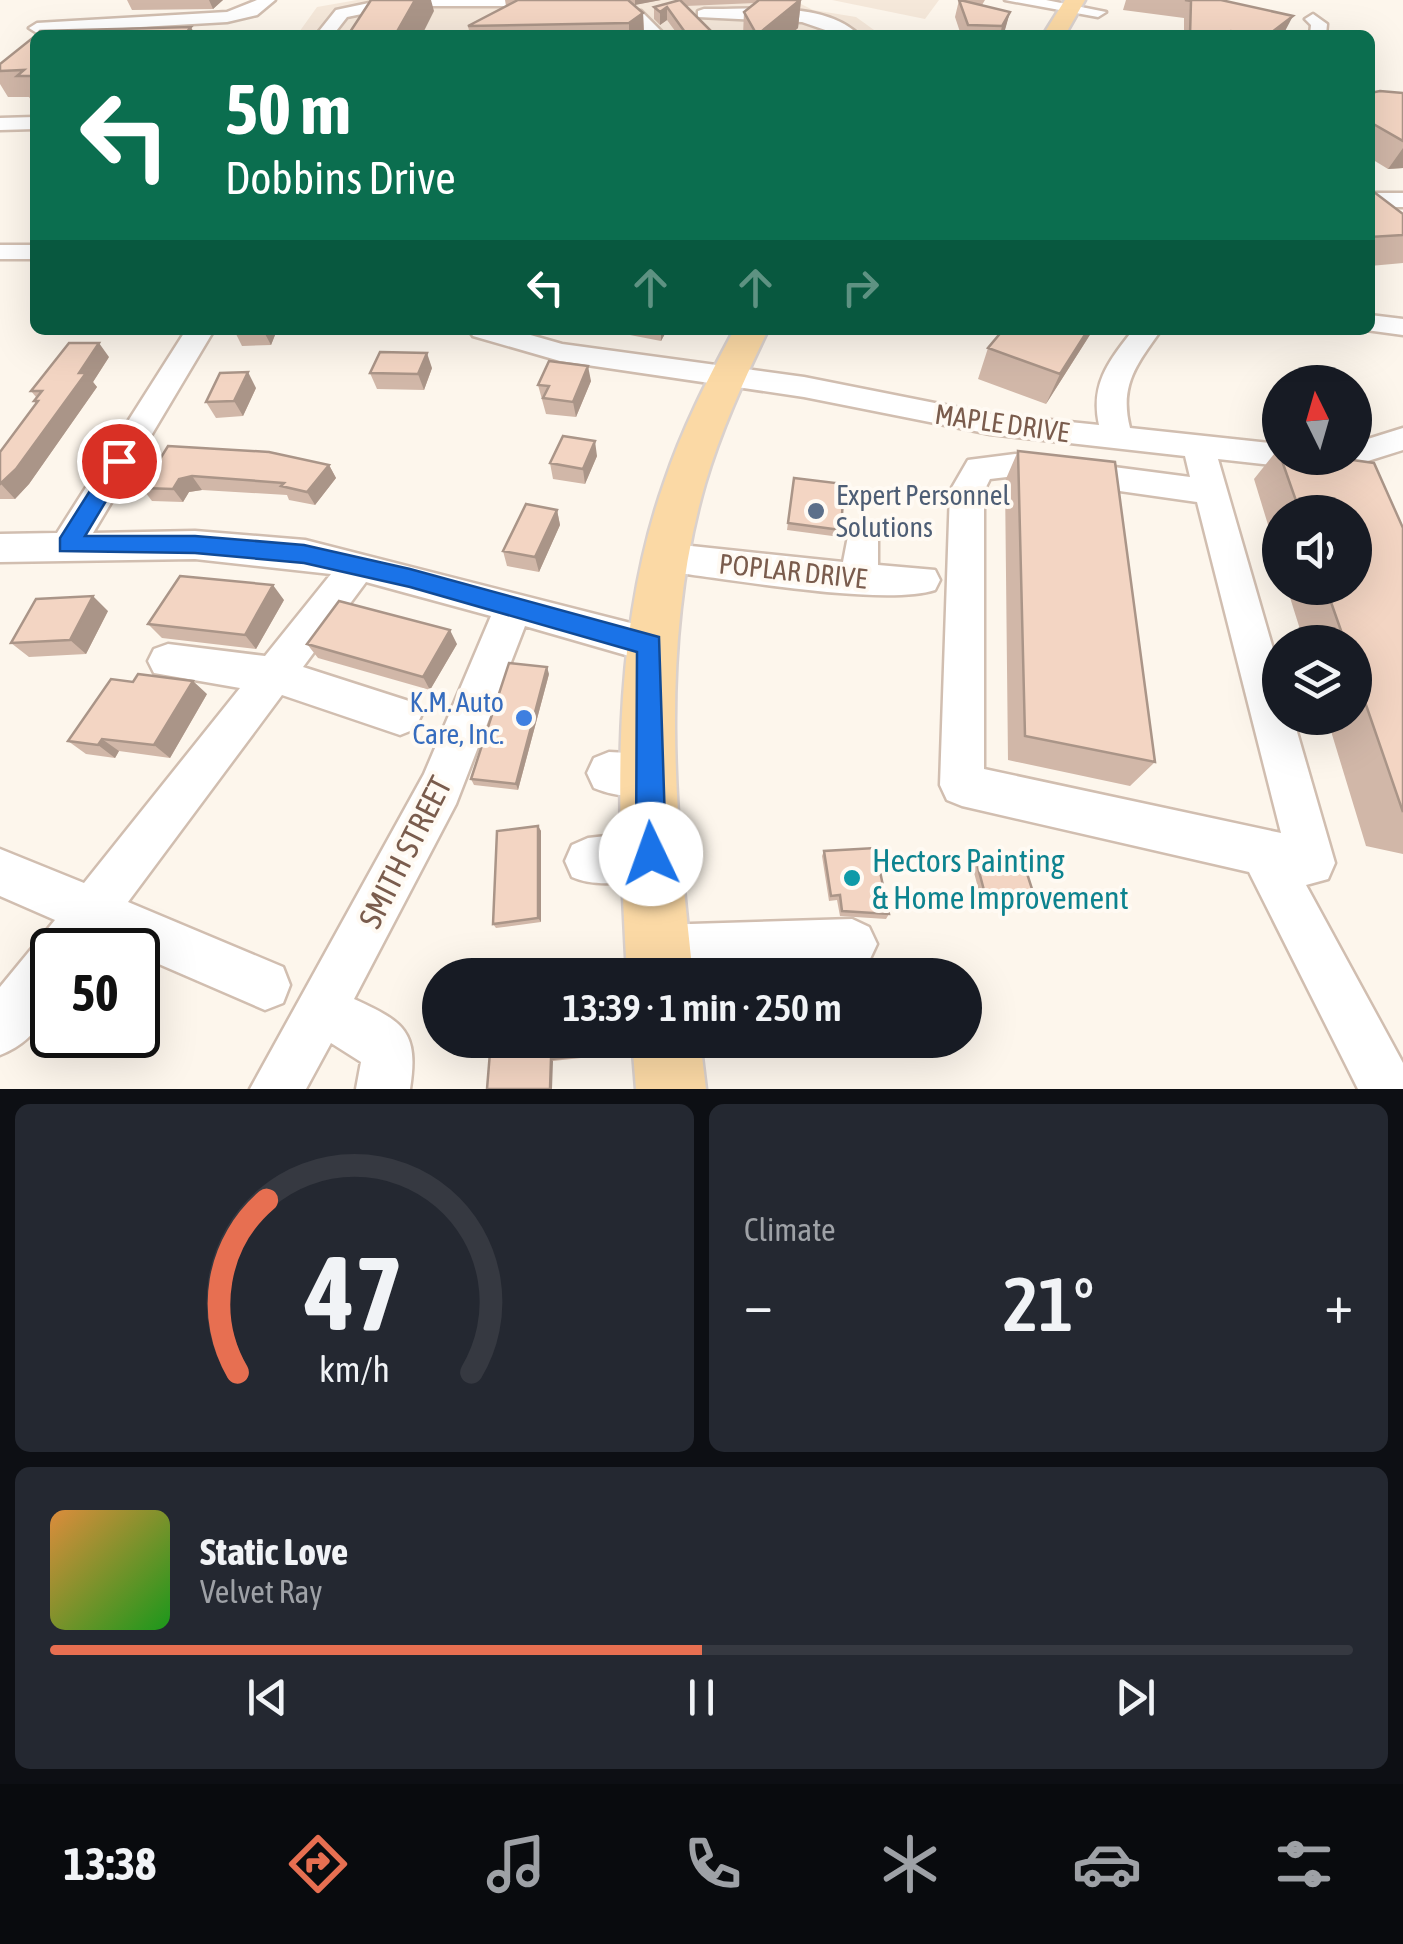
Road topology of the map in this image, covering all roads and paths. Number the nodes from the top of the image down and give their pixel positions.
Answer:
1 (266, 0) edge
2 (1014, 0) edge
3 (506, 2) edge
4 (1073, 4) edge
5 (373, 7) junction
6 (685, 8) edge
7 (65, 9) dead end
8 (1108, 9) edge
9 (656, 12) edge
10 (635, 14) junction
11 (704, 14) junction
12 (824, 20) junction
13 (499, 24) edge
14 (40, 30) edge
15 (44, 30) edge
16 (328, 30) edge
17 (358, 30) edge
18 (652, 30) edge
19 (721, 30) edge
20 (815, 30) edge
21 (842, 30) edge
22 (1057, 30) edge
23 (30, 123) edge
24 (0, 124) edge
25 (1403, 200) edge
26 (1375, 208) edge
27 (0, 252) edge
28 (30, 252) edge
29 (1375, 324) edge
30 (1403, 327) edge
31 (197, 335) edge
32 (500, 335) edge
33 (749, 335) edge
34 (1143, 335) edge
35 (726, 374) junction
36 (1116, 438) junction
37 (1403, 439) edge
38 (1198, 446) junction
39 (1372, 449) edge
40 (1262, 453) edge
41 (1364, 475) edge
42 (1374, 483) edge
43 (1210, 492) junction
44 (860, 541) dead end
45 (68, 545) junction
46 (0, 548) edge
47 (663, 557) junction
48 (358, 566) junction
49 (860, 579) junction
50 (922, 580) dead end
51 (514, 606) junction
52 (626, 648) junction
53 (168, 661) dead end
54 (273, 675) junction
55 (400, 716) dead end
56 (1264, 852) junction
57 (651, 854) junction
58 (588, 861) dead end
59 (0, 872) edge
60 (92, 911) junction
61 (79, 928) edge
62 (852, 944) dead end
63 (659, 958) edge
64 (702, 958) edge
65 (265, 985) dead end
66 (30, 991) edge
67 (320, 1011) junction
68 (0, 1030) edge
69 (668, 1058) edge
70 (277, 1089) edge
71 (383, 1089) edge
72 (671, 1089) edge
73 (1387, 1089) edge

1 - 15 street
2 - 4 street
3 - 5 street
3 - 10 street
3 - 13 street
4 - 8 street
4 - 22 main road
5 - 16 street
5 - 17 street
6 - 11 street
7 - 14 street
9 - 10 street
10 - 18 street
11 - 12 street
11 - 19 street
12 - 20 street
12 - 21 street
23 - 24 street
25 - 26 street
27 - 28 street
29 - 30 street
31 - 45 street
32 - 35 street, MAPLE DRIVE
33 - 35 main road
34 - 36 street
35 - 36 street, MAPLE DRIVE
35 - 47 main road
36 - 38 street, MAPLE DRIVE
37 - 39 street
38 - 40 street, MAPLE DRIVE
38 - 43 street
41 - 42 street
43 - 56 street
43 - 56 street
44 - 49 street
45 - 46 street
45 - 48 street
47 - 49 street, POPLAR DRIVE
47 - 52 main road
48 - 51 street
48 - 54 street
49 - 50 street, POPLAR DRIVE
51 - 52 street
51 - 67 street, SMITH STREET
52 - 57 main road
53 - 54 street
54 - 55 street
54 - 60 street
56 - 73 street
57 - 58 street
57 - 63 main road
59 - 60 street
60 - 61 street
60 - 65 street
62 - 64 street
66 - 68 street
67 - 70 street, SMITH STREET
67 - 71 street
69 - 72 main road

